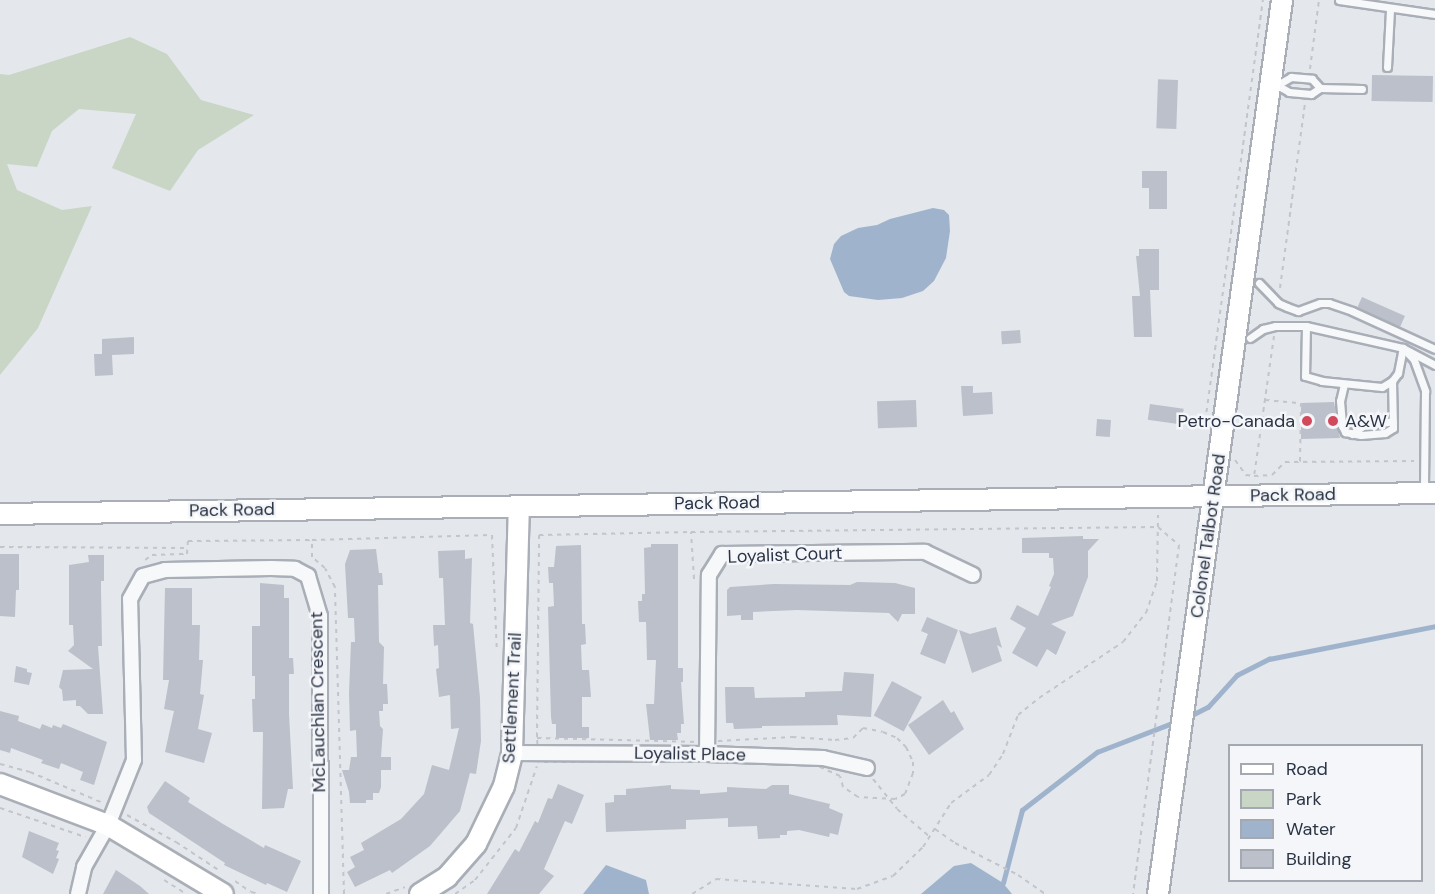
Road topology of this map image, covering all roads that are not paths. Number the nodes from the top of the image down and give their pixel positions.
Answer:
1 (1282, 0) edge
2 (1339, 0) edge
3 (1390, 9) junction
4 (1435, 14) edge
5 (1387, 67) dead end
6 (1274, 83) junction
7 (1320, 88) junction
8 (1362, 89) dead end
9 (1259, 283) dead end
10 (1298, 311) junction
11 (1297, 324) junction
12 (1305, 326) junction
13 (1250, 338) dead end
14 (1403, 348) junction
15 (1435, 349) edge
16 (1435, 365) edge
17 (1392, 381) junction
18 (1344, 384) junction
19 (1430, 494) edge
20 (1213, 496) junction
21 (519, 506) junction
22 (0, 514) edge
23 (973, 575) dead end
24 (704, 748) junction
25 (512, 753) junction
26 (867, 768) road end
27 (0, 784) edge
28 (116, 819) junction
29 (227, 887) edge
30 (413, 890) edge
31 (78, 894) edge
32 (321, 894) edge
33 (1158, 894) edge

1 - 6 street, Colonel Talbot Road
2 - 3 lane
3 - 4 lane
3 - 5 lane
6 - 7 lane
6 - 7 lane
6 - 20 street, Colonel Talbot Road
7 - 8 lane
9 - 10 lane
10 - 11 lane
10 - 15 lane
11 - 12 lane
11 - 13 lane
12 - 14 lane
12 - 18 lane
14 - 16 lane
14 - 17 lane
14 - 19 lane
17 - 18 lane
17 - 18 lane
19 - 20 street, Pack Road
20 - 21 street, Pack Road
20 - 33 street, Colonel Talbot Road
21 - 22 street, Pack Road
21 - 25 street, Settlement Trail
23 - 24 street, Loyalist Court
24 - 25 street, Loyalist Place
24 - 26 street, Loyalist Place
25 - 30 street, Settlement Trail
27 - 28 street
28 - 29 street
28 - 31 street, McLauchlan Crescent
28 - 32 street, McLauchlan Crescent

